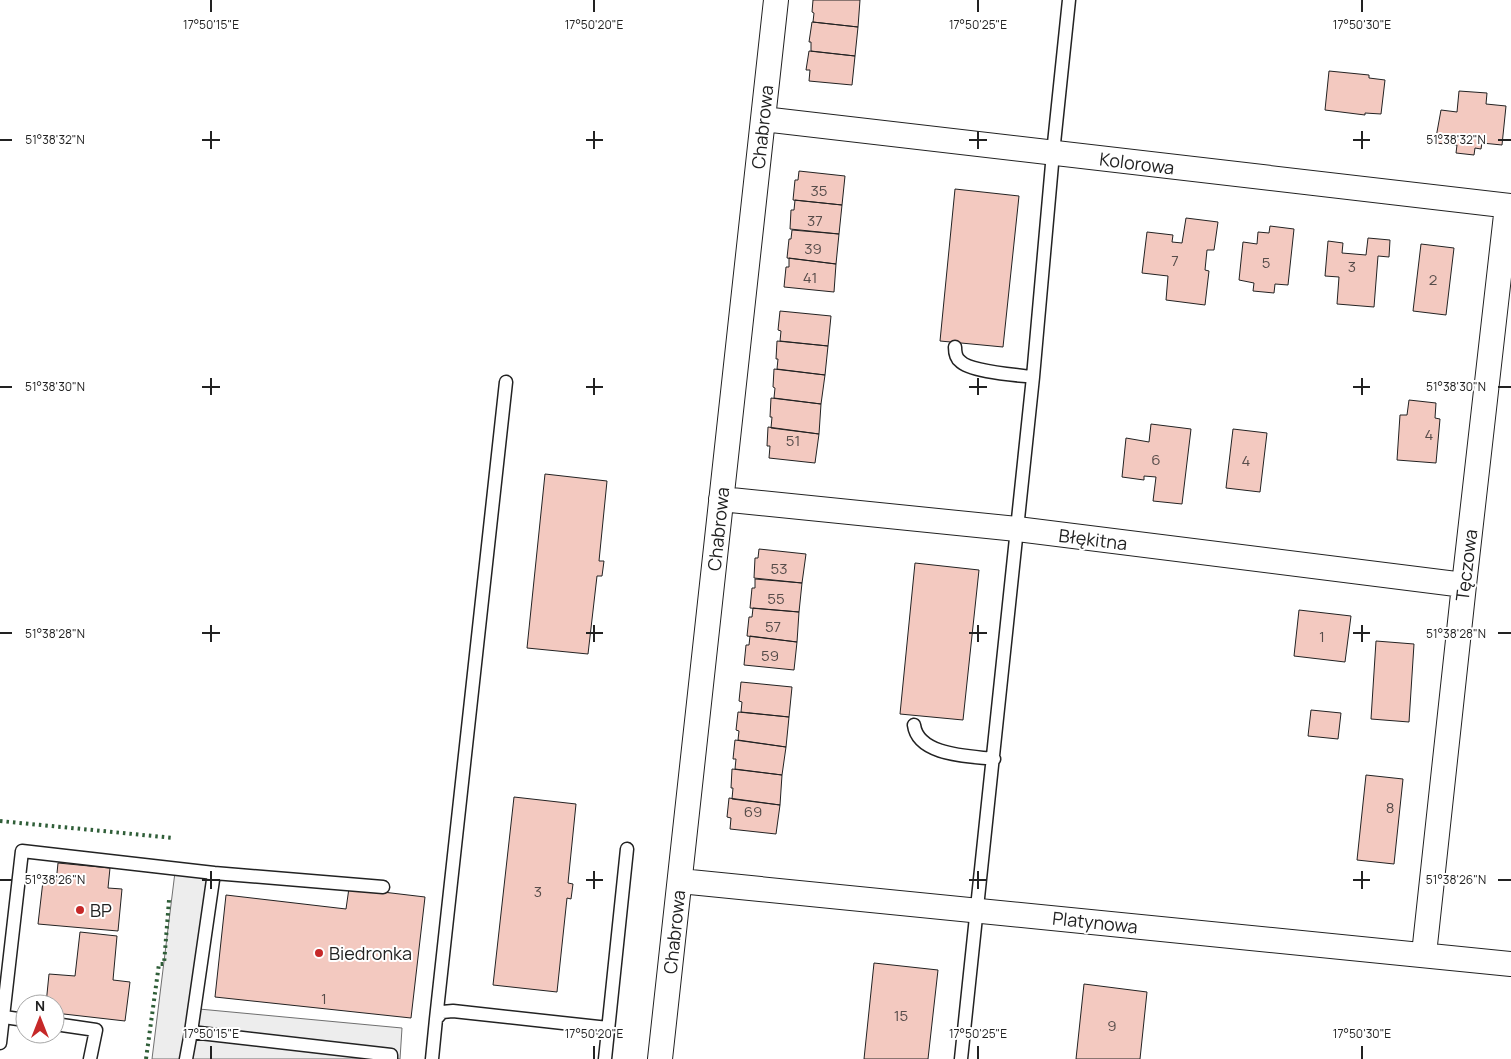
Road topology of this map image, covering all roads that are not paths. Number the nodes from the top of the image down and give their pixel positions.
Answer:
1 (776, 0) edge
2 (1069, 0) edge
3 (763, 119) junction
4 (1053, 153) junction
5 (1509, 206) edge
6 (955, 346) dead end
7 (1033, 377) junction
8 (506, 382) dead end
9 (721, 499) junction
10 (1017, 529) junction
11 (1464, 585) junction
12 (914, 725) dead end
13 (994, 759) junction
14 (627, 849) dead end
15 (214, 874) junction
16 (680, 881) junction
17 (383, 887) dead end
18 (978, 910) junction
19 (1424, 954) junction
20 (1511, 964) edge
21 (4, 1017) junction
22 (15, 1019) edge
23 (436, 1019) junction
24 (65, 1025) edge
25 (608, 1028) junction
26 (192, 1032) junction
27 (0, 1043) edge
28 (90, 1059) edge
29 (186, 1059) edge
30 (391, 1059) edge
31 (432, 1059) edge
32 (605, 1059) edge
33 (660, 1059) edge
34 (961, 1059) edge

1 - 3 street, Chabrowa
2 - 4 lane
3 - 4 street, Kolorowa
3 - 9 street, Chabrowa
4 - 5 street, Kolorowa
4 - 7 lane
5 - 11 street, Tęczowa
6 - 7 lane
7 - 10 lane
8 - 23 lane
9 - 10 street, Błękitna
9 - 16 street, Chabrowa
10 - 11 street, Błękitna
10 - 13 lane
11 - 19 street, Tęczowa
12 - 13 lane
13 - 18 lane
14 - 25 lane
15 - 17 lane
15 - 21 lane
15 - 26 lane
16 - 18 street, Platynowa
16 - 33 street, Chabrowa
18 - 19 street, Platynowa
18 - 34 lane
19 - 20 street, Platynowa
21 - 22 lane
21 - 27 lane
23 - 25 lane
23 - 31 lane
24 - 28 lane
25 - 32 lane
26 - 29 lane
26 - 30 lane

